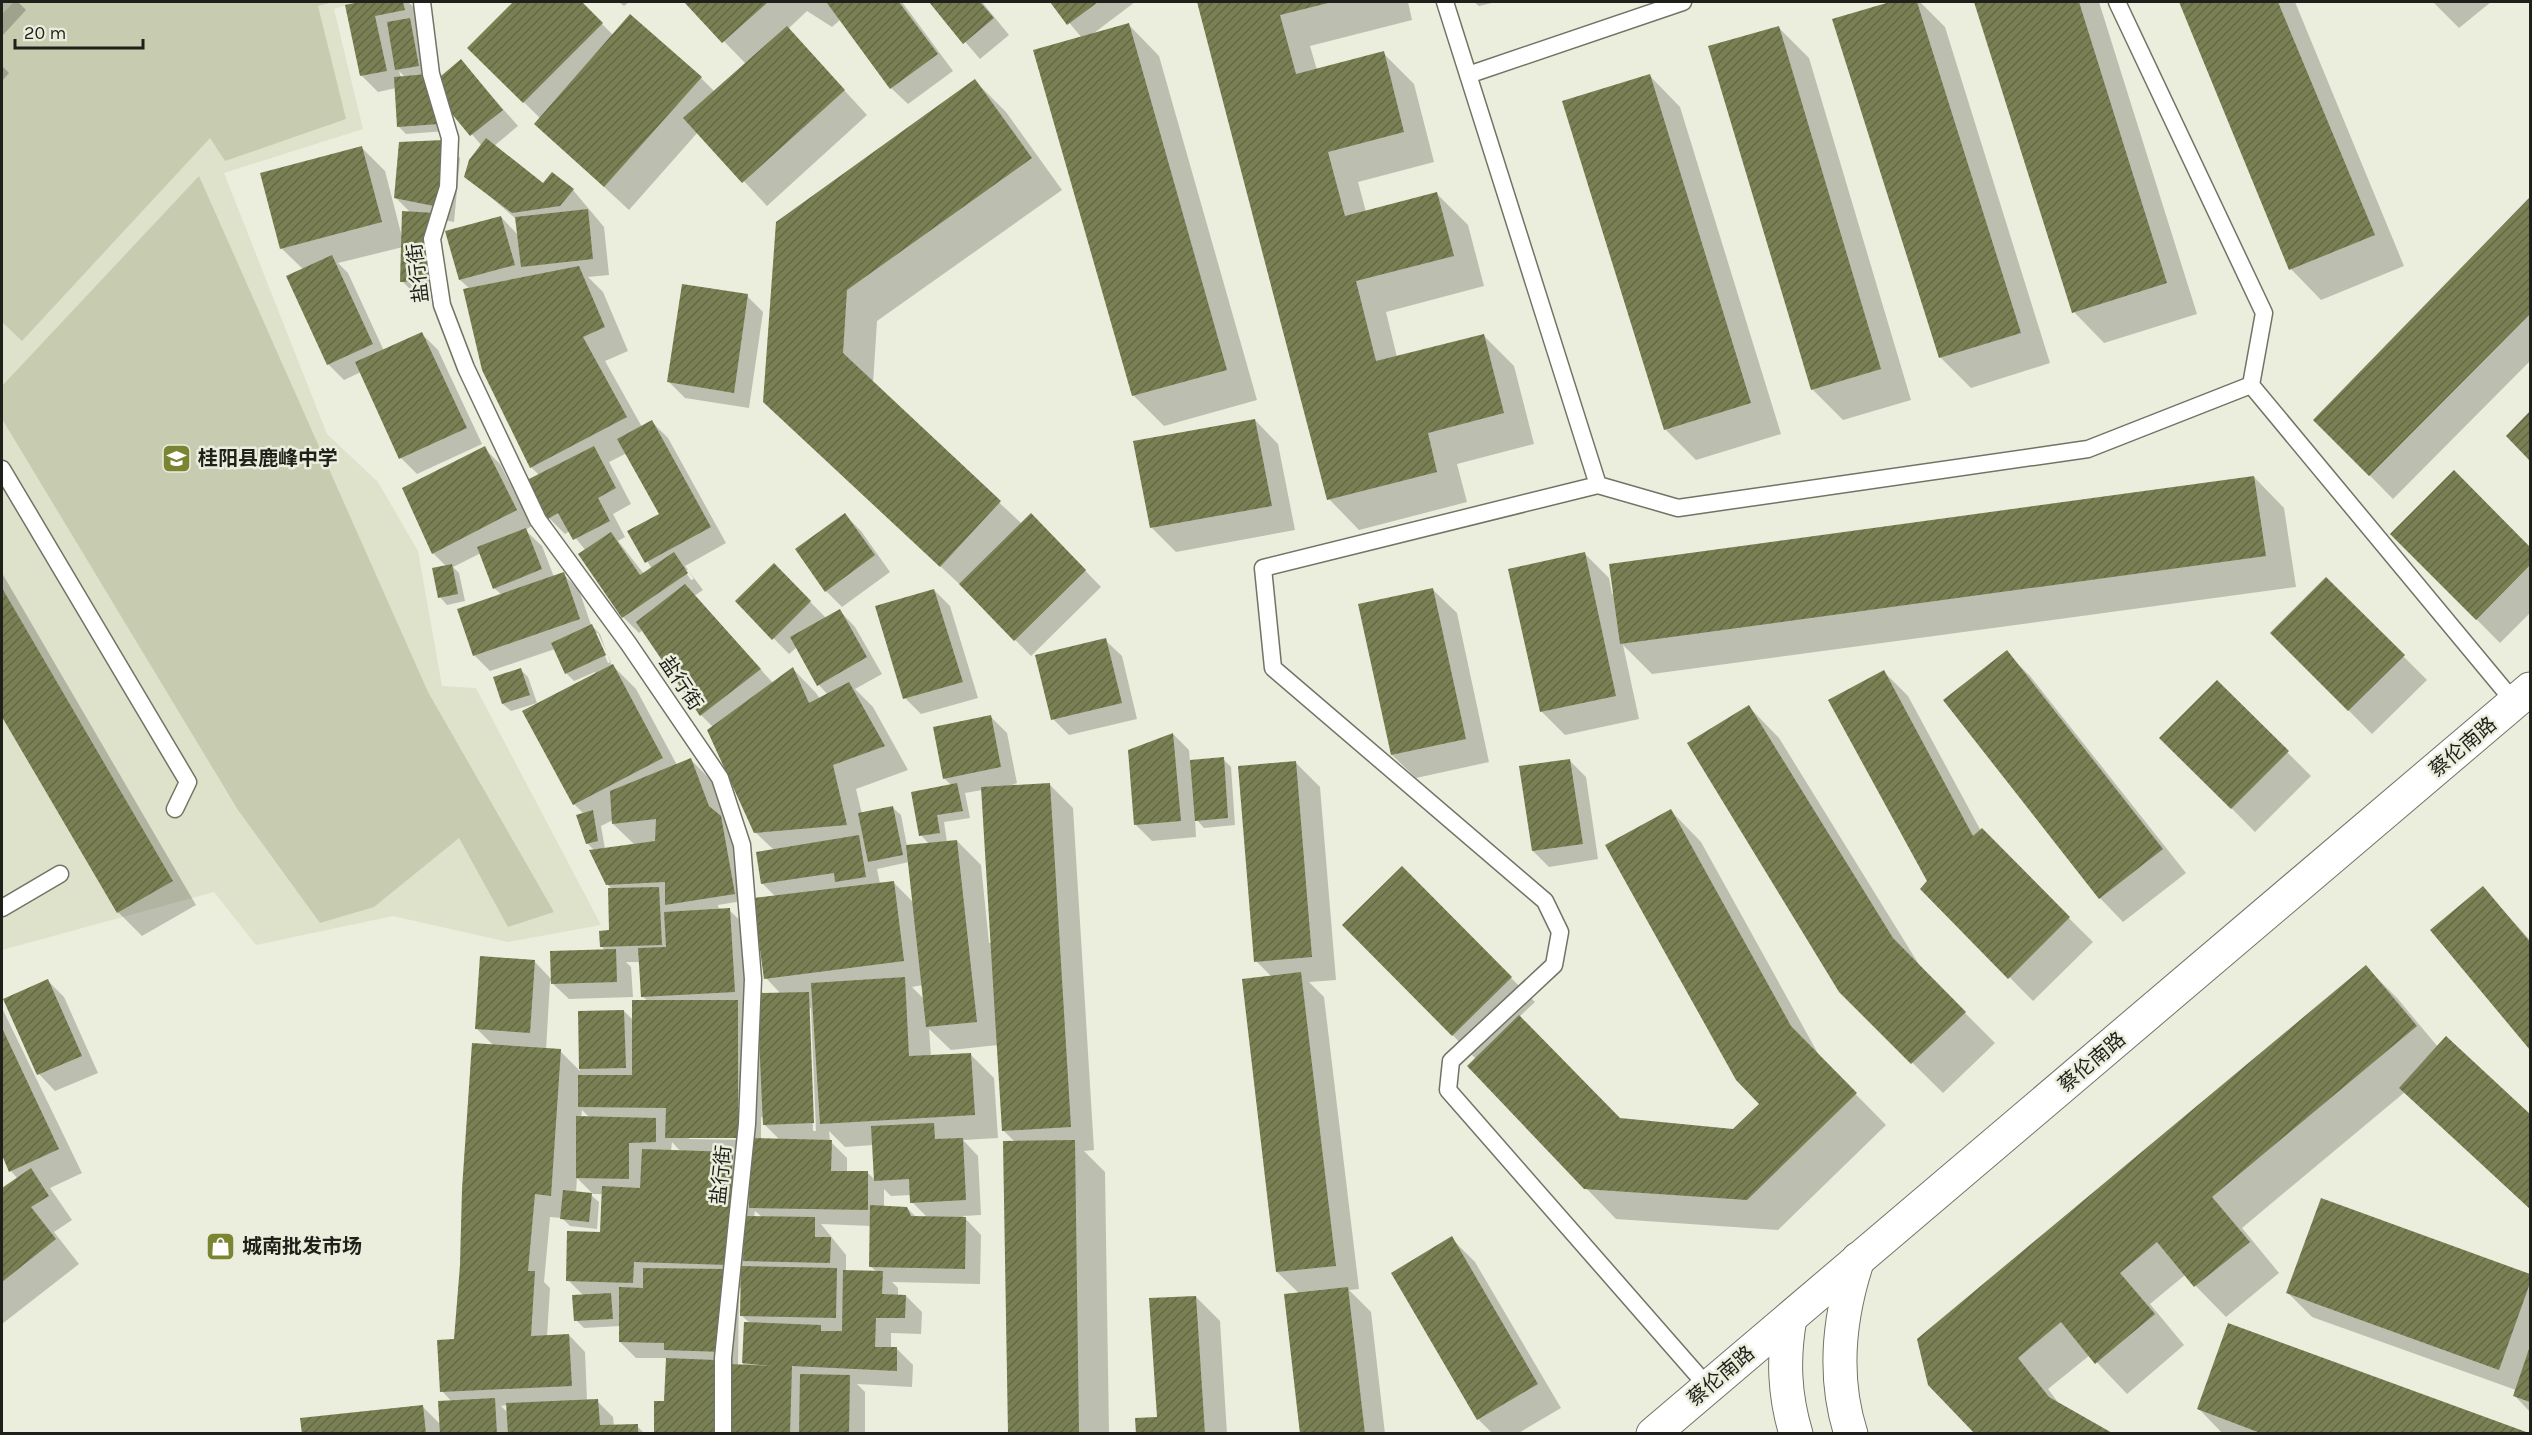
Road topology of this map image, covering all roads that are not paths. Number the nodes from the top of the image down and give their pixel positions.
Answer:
1 (422, 2) edge
2 (1445, 2) edge
3 (1683, 2) edge
4 (2117, 2) edge
5 (1468, 75) junction
6 (2251, 385) junction
7 (2, 469) edge
8 (1598, 485) junction
9 (2523, 696) edge
10 (176, 809) dead end
11 (60, 874) dead end
12 (2, 908) edge
13 (1858, 1259) junction
14 (1790, 1318) junction
15 (1708, 1387) junction
16 (723, 1434) edge
17 (1653, 1434) edge
18 (1796, 1434) edge
19 (1851, 1434) edge

1 - 16 lane, 盐行街
2 - 5 lane
3 - 5 lane
4 - 6 lane
5 - 8 lane
6 - 8 lane
6 - 9 lane
7 - 10 lane
8 - 15 lane
9 - 13 street, 蔡伦南路
11 - 12 lane
13 - 14 street, 蔡伦南路
13 - 19 street
14 - 15 street, 蔡伦南路
14 - 18 street
15 - 17 street, 蔡伦南路

